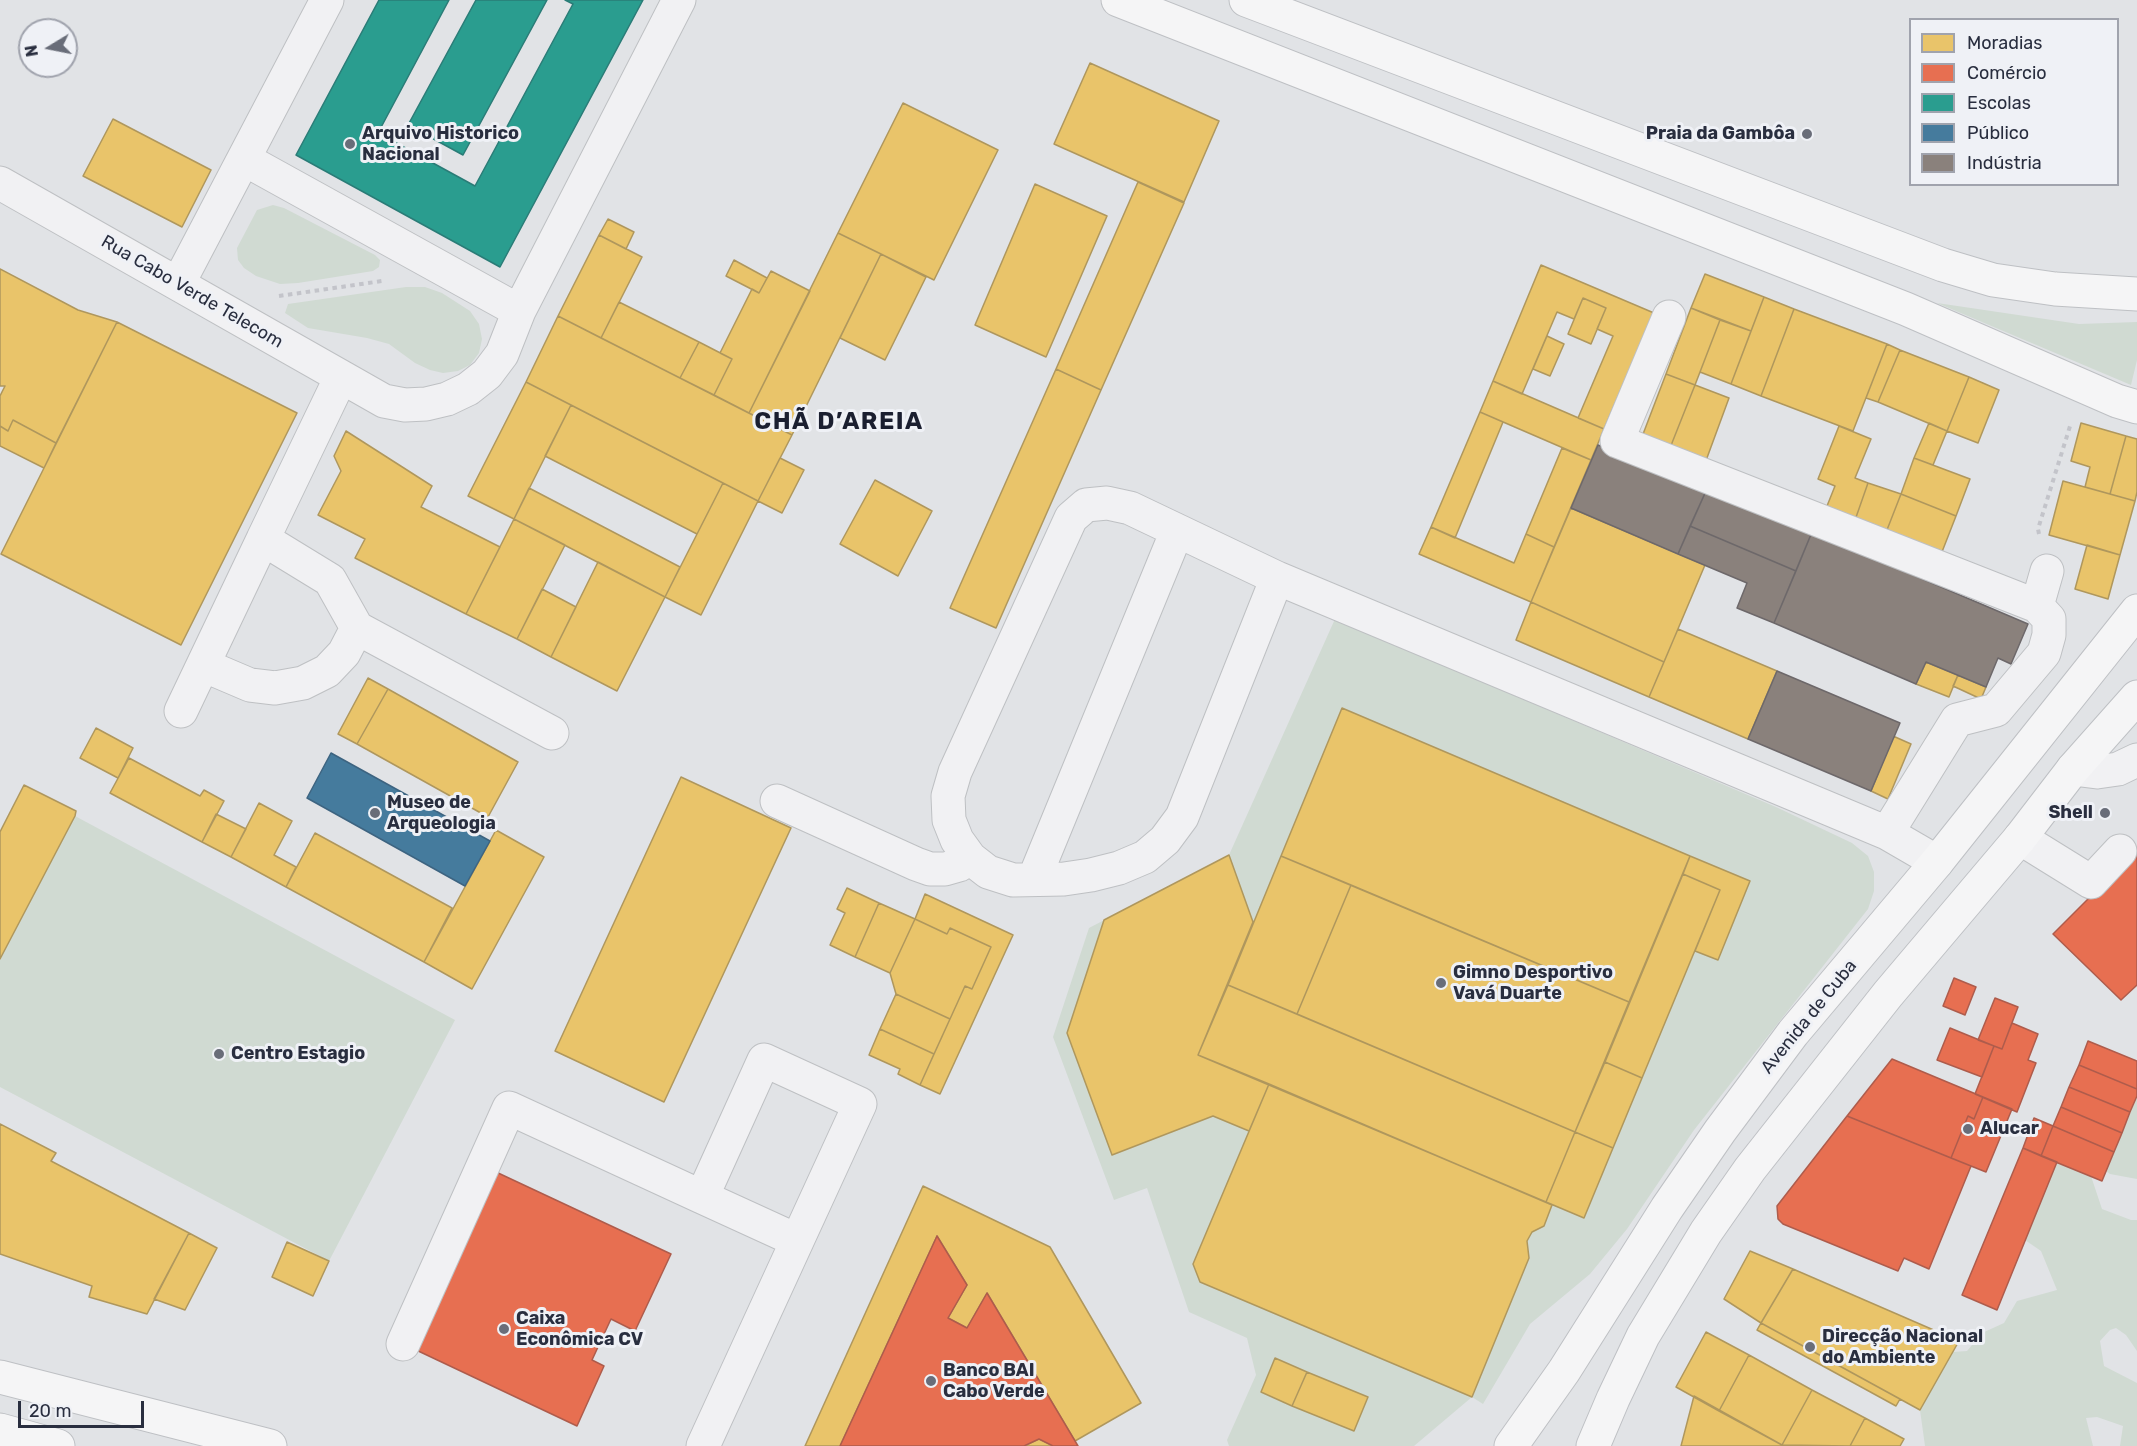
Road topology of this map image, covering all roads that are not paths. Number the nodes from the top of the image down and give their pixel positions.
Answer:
1 (327, 0) edge
2 (679, 0) edge
3 (1118, 0) edge
4 (1246, 0) edge
5 (244, 159) junction
6 (0, 183) edge
7 (178, 284) junction
8 (2137, 294) edge
9 (519, 311) junction
10 (1668, 317) dead end
11 (341, 377) junction
12 (2137, 407) edge
13 (1177, 531) junction
14 (263, 539) junction
15 (2047, 571) road end
16 (1277, 578) junction
17 (2037, 606) junction
18 (2137, 611) edge
19 (357, 628) junction
20 (203, 665) junction
21 (2137, 697) edge
22 (181, 711) dead end
23 (552, 733) dead end
24 (2137, 760) edge
25 (2073, 769) junction
26 (777, 801) dead end
27 (1887, 833) junction
28 (2020, 838) junction
29 (2120, 850) dead end
30 (970, 858) junction
31 (1937, 862) junction
32 (1034, 879) junction
33 (702, 1197) junction
34 (796, 1240) junction
35 (403, 1344) dead end
36 (0, 1377) edge
37 (0, 1430) edge
38 (58, 1446) edge
39 (270, 1446) edge
40 (703, 1446) edge
41 (1511, 1446) edge
42 (1593, 1446) edge

1 - 5 street
2 - 9 street
3 - 12 main road
4 - 8 main road
5 - 7 street
5 - 9 street
6 - 7 street, Rua Cabo Verde Telecom
7 - 11 street, Rua Cabo Verde Telecom
9 - 11 street, Rua Cabo Verde Telecom
10 - 17 street
11 - 14 street
13 - 16 street
13 - 30 street
13 - 32 street
14 - 19 street
14 - 20 street
15 - 17 street
16 - 27 street
16 - 32 street
17 - 27 street
18 - 31 main road, Avenida de Cuba
19 - 20 street
19 - 23 street
20 - 22 street
21 - 25 main road
24 - 25 street
25 - 28 main road
26 - 30 street
27 - 31 street
28 - 29 street
28 - 42 main road
30 - 32 street
31 - 41 main road, Avenida de Cuba
33 - 34 street
33 - 34 street
33 - 35 street
34 - 40 street
36 - 39 main road
37 - 38 main road

